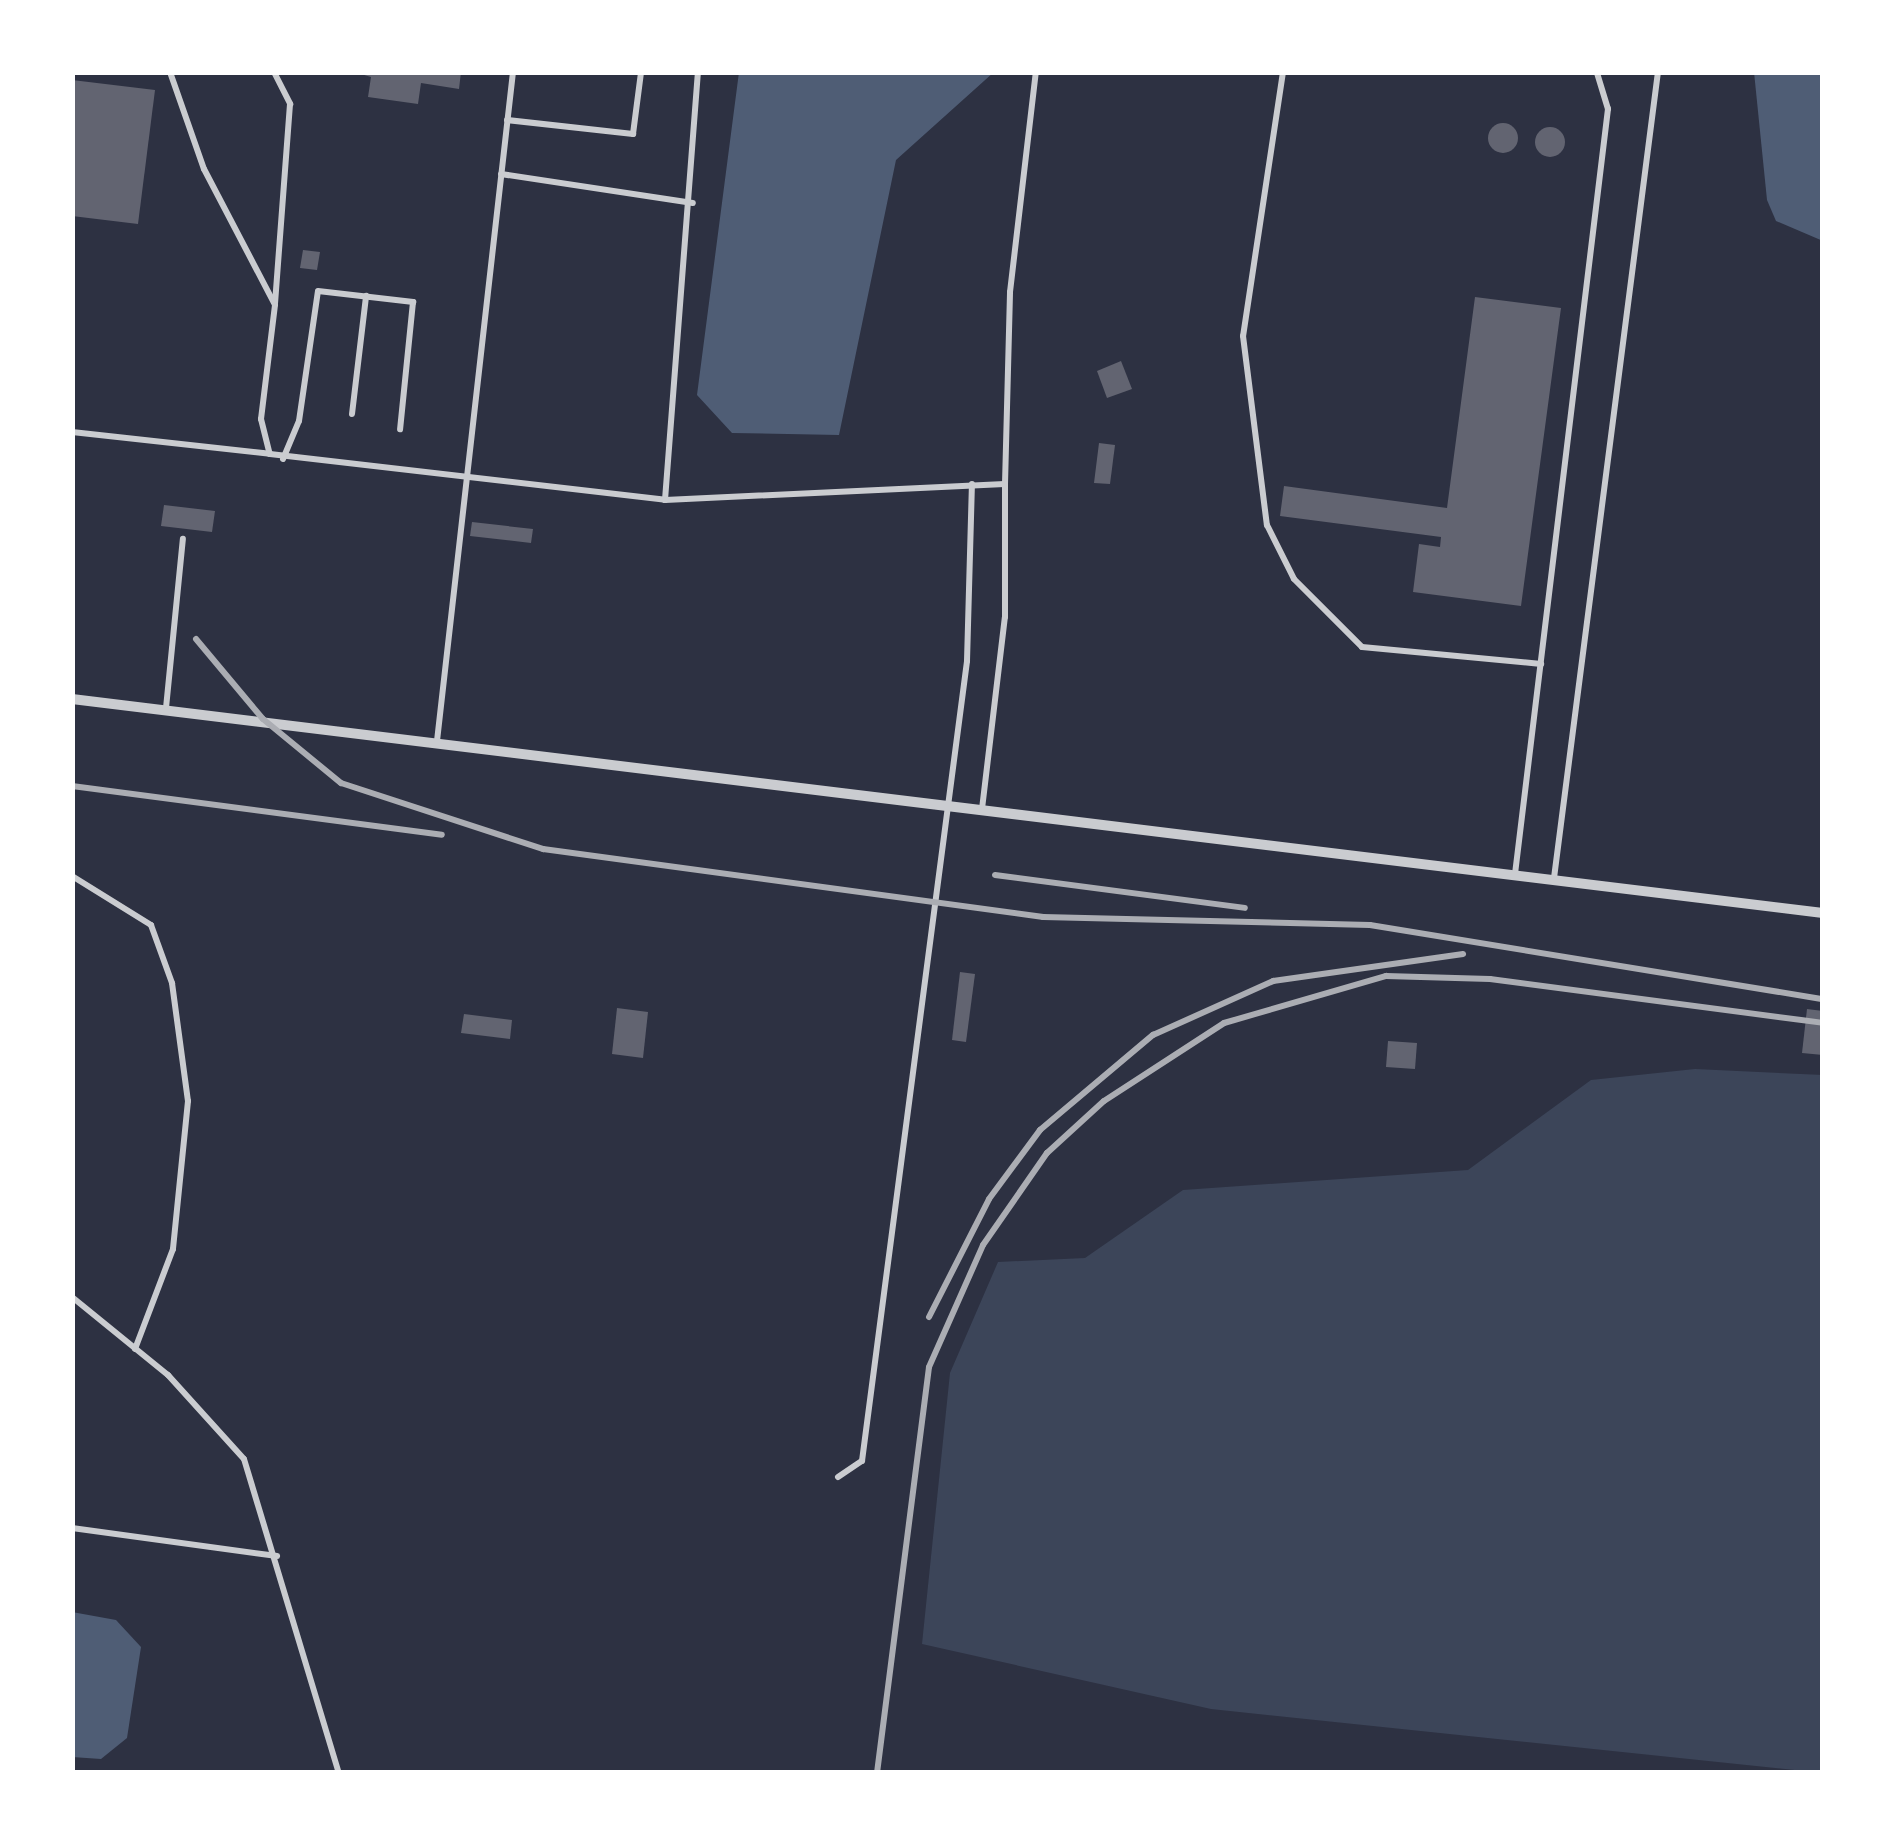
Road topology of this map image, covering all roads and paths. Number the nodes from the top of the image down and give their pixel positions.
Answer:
1 (170, 72) edge
2 (274, 72) edge
3 (513, 72) edge
4 (641, 72) edge
5 (698, 72) edge
6 (1036, 72) edge
7 (1283, 72) edge
8 (1597, 72) edge
9 (1658, 72) edge
10 (507, 120) junction
11 (501, 174) junction
12 (693, 202) junction
13 (366, 296) junction
14 (275, 305) junction
15 (352, 414) dead end
16 (400, 429) dead end
17 (72, 432) edge
18 (270, 454) junction
19 (283, 459) junction
20 (462, 482) junction
21 (972, 484) junction
22 (1005, 484) junction
23 (665, 500) junction
24 (183, 539) dead end
25 (1540, 664) junction
26 (72, 699) edge
27 (166, 710) junction
28 (436, 745) junction
29 (946, 807) junction
30 (981, 812) junction
31 (1515, 874) junction
32 (72, 876) edge
33 (1554, 878) junction
34 (1823, 913) edge
35 (72, 1298) edge
36 (136, 1349) junction
37 (838, 1477) dead end
38 (72, 1528) edge
39 (277, 1556) junction
40 (339, 1773) edge

1 - 14 lane
2 - 14 lane
3 - 10 lane
4 - 10 lane
5 - 12 lane
6 - 22 lane
7 - 25 lane
8 - 25 lane
9 - 33 lane
10 - 11 lane
11 - 12 lane
11 - 20 lane
12 - 23 lane
13 - 15 lane
13 - 16 lane
13 - 19 lane
14 - 18 lane
17 - 18 lane
18 - 19 lane
19 - 20 lane
20 - 23 lane
20 - 28 lane
21 - 22 lane
21 - 23 lane
21 - 29 lane
22 - 30 lane
24 - 27 lane
25 - 31 lane
26 - 27 street
27 - 28 street
28 - 29 street
29 - 30 street
29 - 37 lane
30 - 31 street
31 - 33 street
32 - 36 lane
33 - 34 street
35 - 36 lane
36 - 39 lane
38 - 39 lane
39 - 40 lane

